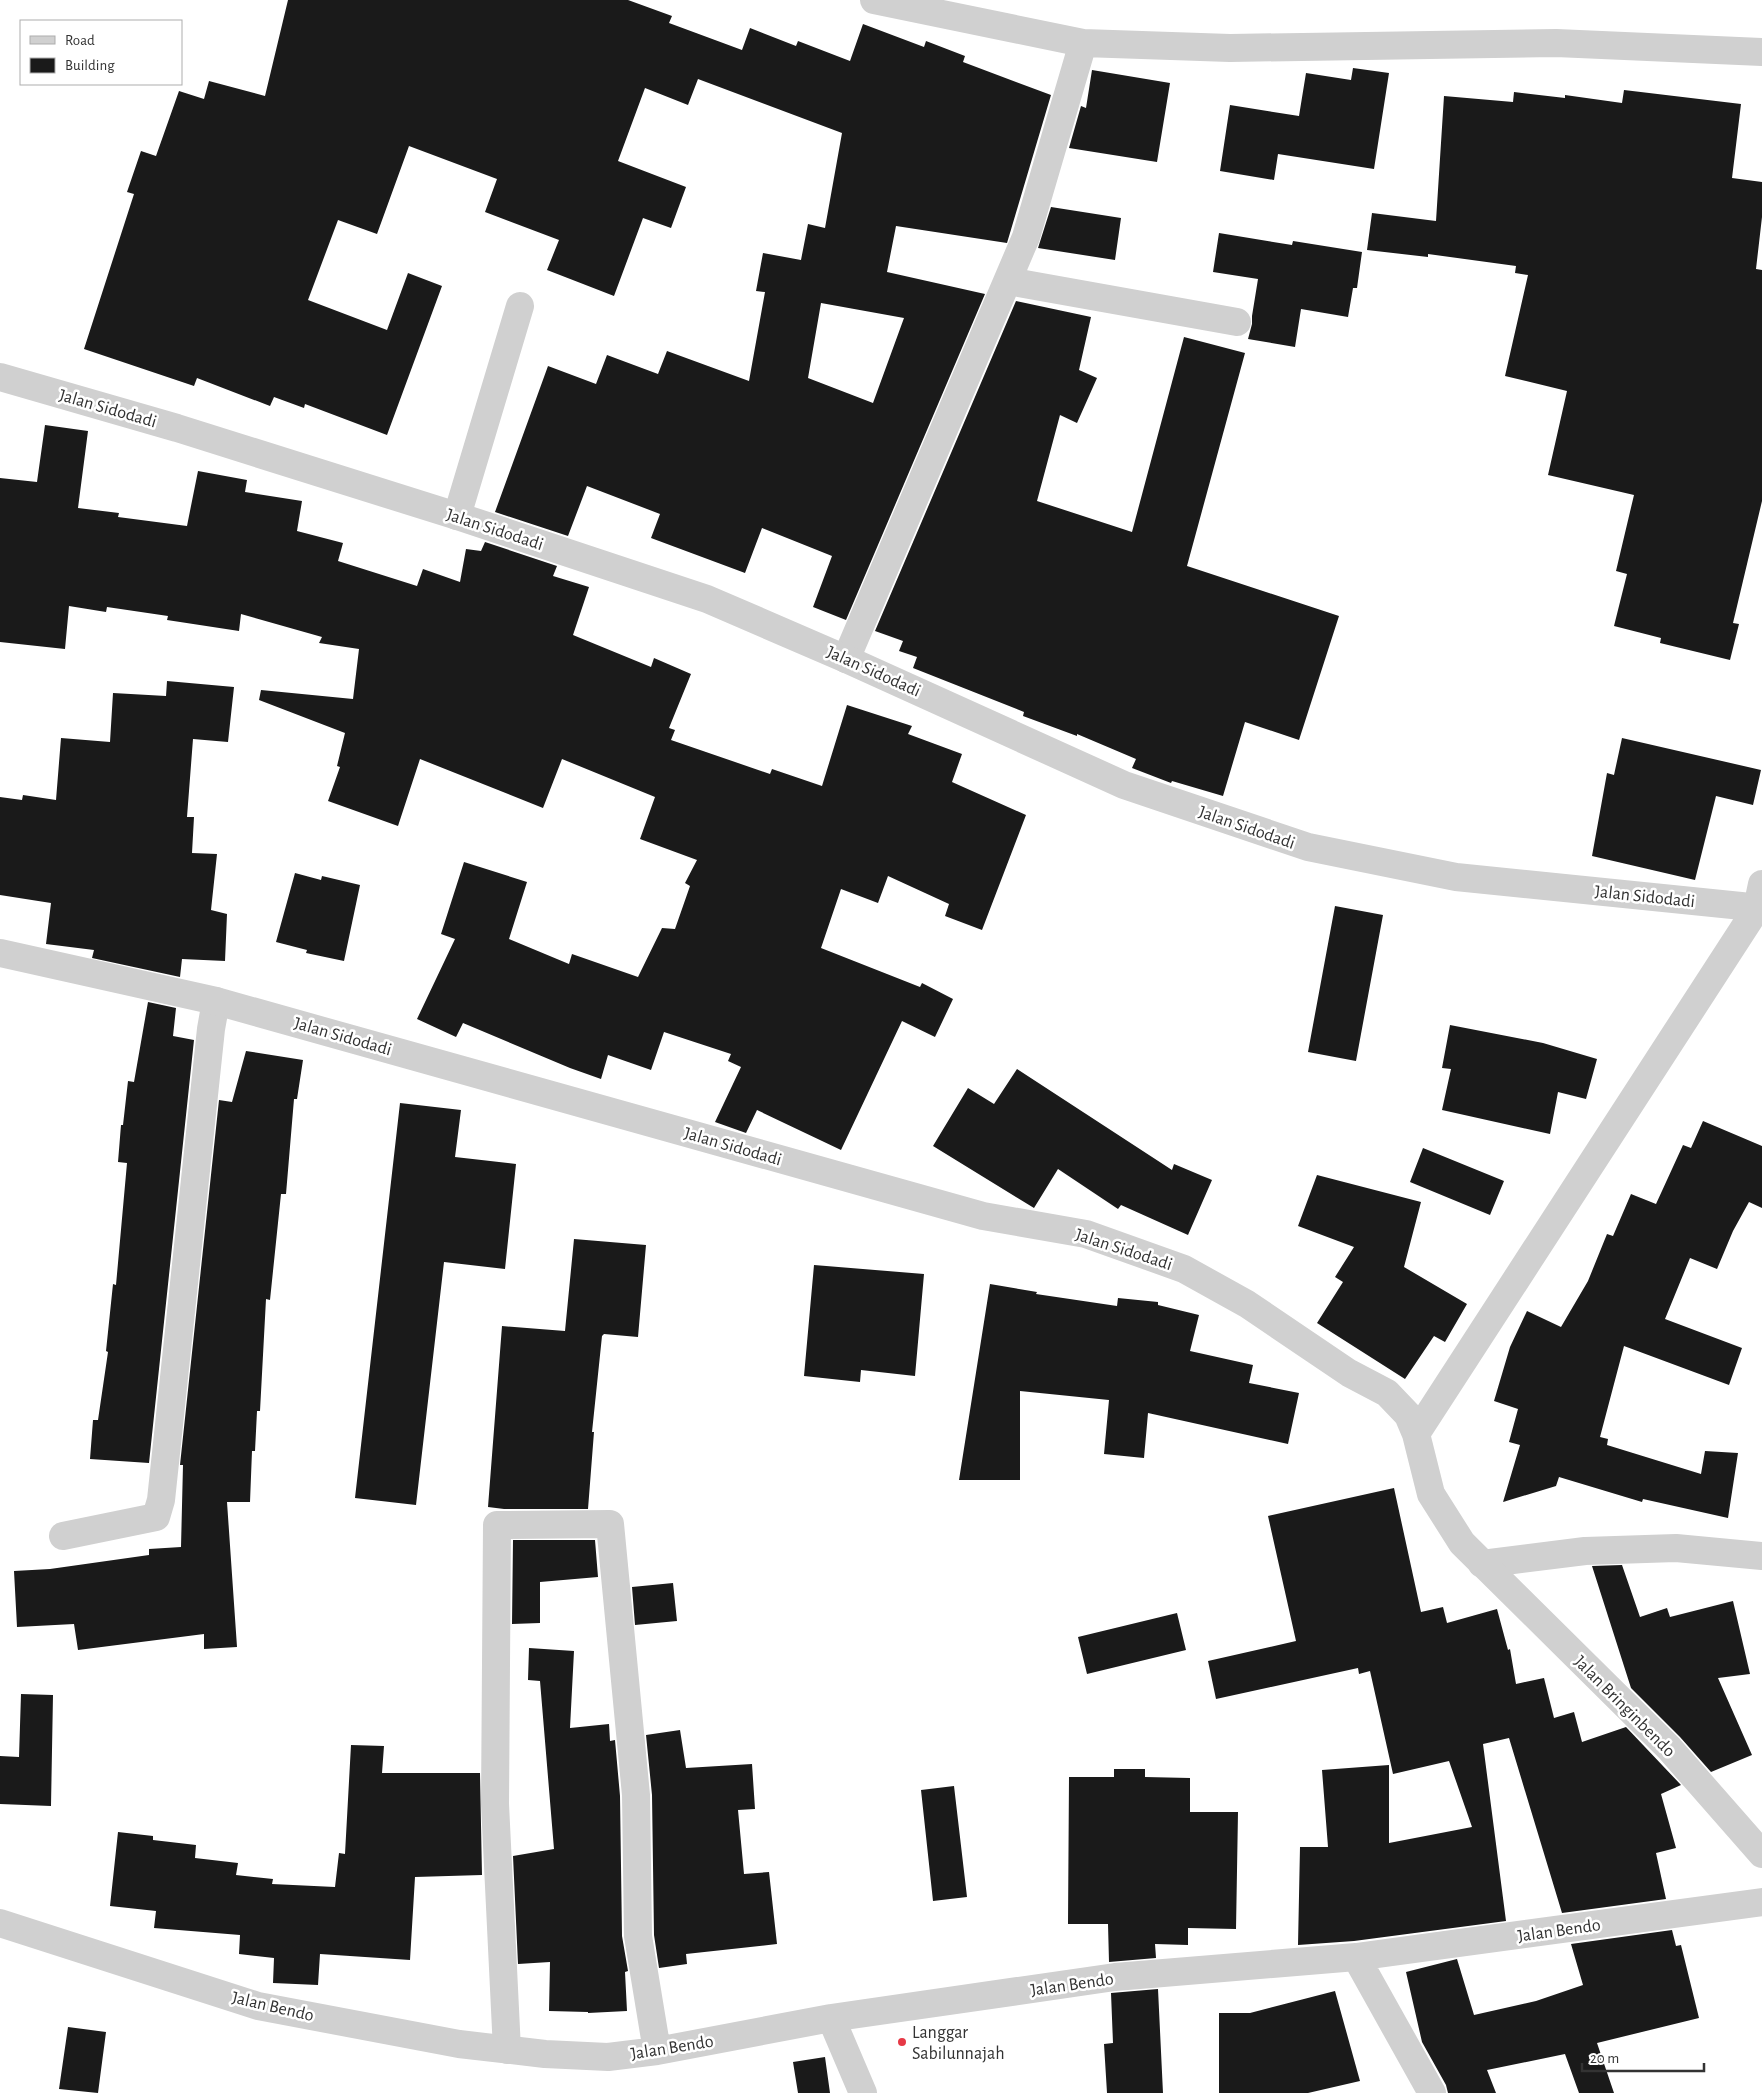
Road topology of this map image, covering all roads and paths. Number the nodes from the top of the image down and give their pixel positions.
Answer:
1 (874, 0) edge
2 (1084, 43) junction
3 (1762, 52) edge
4 (1008, 281) junction
5 (520, 306) dead end
6 (1237, 322) dead end
7 (0, 377) edge
8 (457, 516) junction
9 (846, 659) junction
10 (1760, 900) edge
11 (0, 953) edge
12 (216, 1001) junction
13 (1416, 1434) junction
14 (1431, 1494) joint
15 (63, 1536) dead end
16 (1762, 1556) edge
17 (1482, 1564) junction
18 (1762, 1854) edge
19 (1762, 1902) edge
20 (0, 1923) edge
21 (1356, 1957) junction
22 (831, 2018) junction
23 (507, 2050) junction
24 (657, 2051) junction
25 (863, 2093) edge
26 (1432, 2093) edge

1 - 2 street
2 - 3 street
2 - 4 street
4 - 6 street
4 - 9 street
5 - 8 street
7 - 8 street, Jalan Sidodadi
8 - 9 street, Jalan Sidodadi
9 - 10 street, Jalan Sidodadi
10 - 13 street, Jalan Sidodadi
11 - 12 street, Jalan Sidodadi
12 - 13 street, Jalan Sidodadi
12 - 15 street
13 - 14 street, Jalan Sidodadi
14 - 17 street, Jalan Bringinbendo
16 - 17 street
17 - 18 street, Jalan Bringinbendo
19 - 21 street, Jalan Bendo
20 - 23 street, Jalan Bendo
21 - 22 street, Jalan Bendo
21 - 26 street
22 - 24 street, Jalan Bendo
22 - 25 street
23 - 24 street, Jalan Bendo
23 - 24 street

